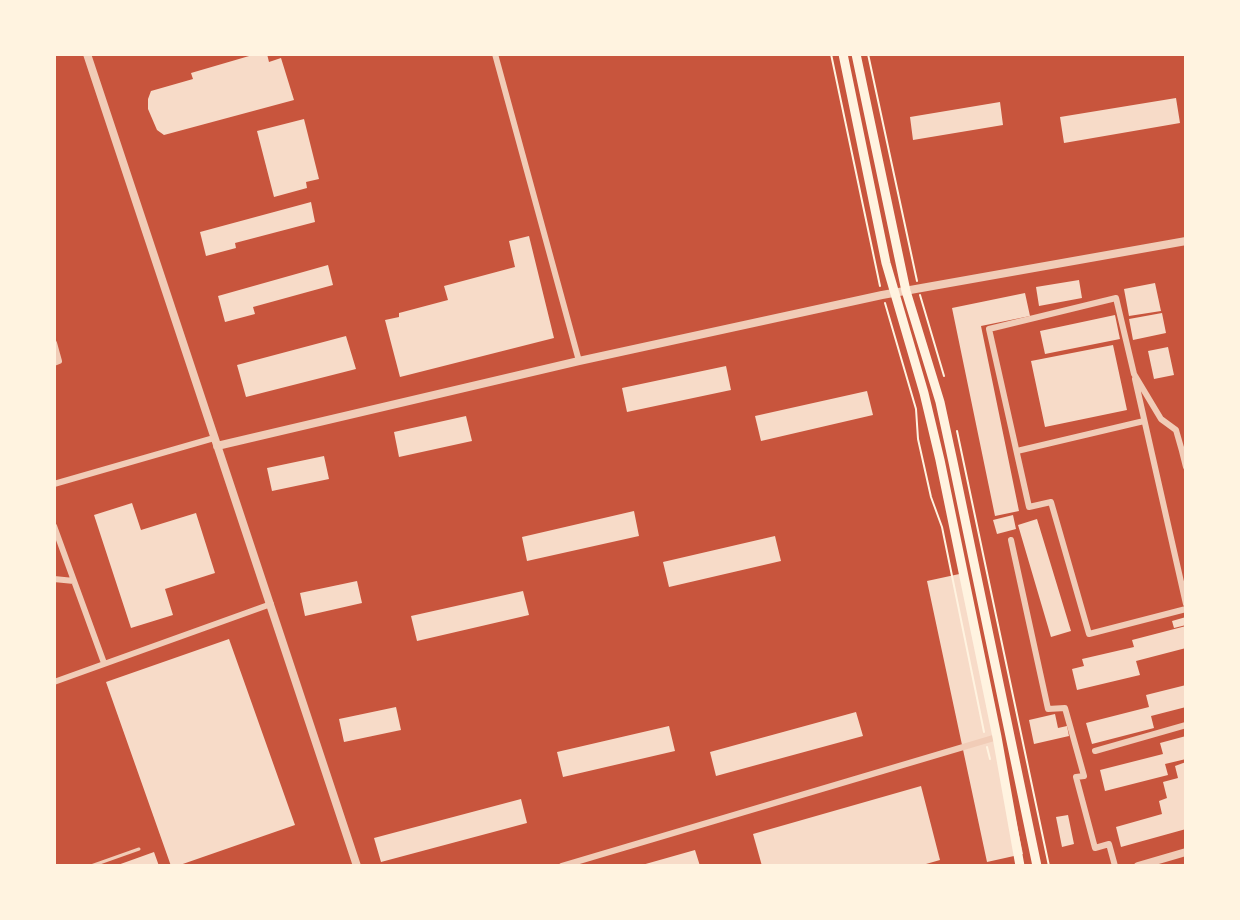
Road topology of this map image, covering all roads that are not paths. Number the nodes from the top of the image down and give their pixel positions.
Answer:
1 (87, 54) edge
2 (495, 54) edge
3 (843, 54) edge
4 (856, 54) edge
5 (1186, 241) edge
6 (906, 291) junction
7 (894, 293) junction
8 (54, 343) edge
9 (579, 361) junction
10 (54, 363) edge
11 (1134, 374) junction
12 (1144, 421) junction
13 (216, 442) junction
14 (1184, 450) edge
15 (1017, 451) junction
16 (1186, 466) edge
17 (54, 484) edge
18 (54, 526) edge
19 (1011, 540) dead end
20 (54, 579) edge
21 (74, 581) junction
22 (1186, 603) edge
23 (271, 604) junction
24 (1186, 609) edge
25 (104, 663) junction
26 (54, 682) edge
27 (1186, 725) edge
28 (997, 737) junction
29 (1095, 751) dead end
30 (1007, 789) junction
31 (139, 849) dead end
32 (1186, 852) edge
33 (1036, 862) edge
34 (91, 866) edge
35 (357, 866) edge
36 (562, 866) edge
37 (1020, 866) edge
38 (1115, 866) edge
39 (1138, 866) edge

1 - 13 street
2 - 9 street
3 - 7 main road
4 - 6 main road
5 - 6 street
6 - 7 street
6 - 33 main road
7 - 9 street
7 - 28 main road
8 - 10 street
9 - 13 street
11 - 12 street
11 - 14 street
11 - 15 street
12 - 15 street
12 - 22 street
13 - 17 street
13 - 23 street
14 - 16 street
15 - 24 street
18 - 21 street
19 - 38 street
20 - 21 street
21 - 25 street
23 - 25 street
23 - 35 street
25 - 26 street
27 - 29 street
28 - 30 main road
28 - 36 street
30 - 33 main road
30 - 37 main road
31 - 34 lane
32 - 39 street

